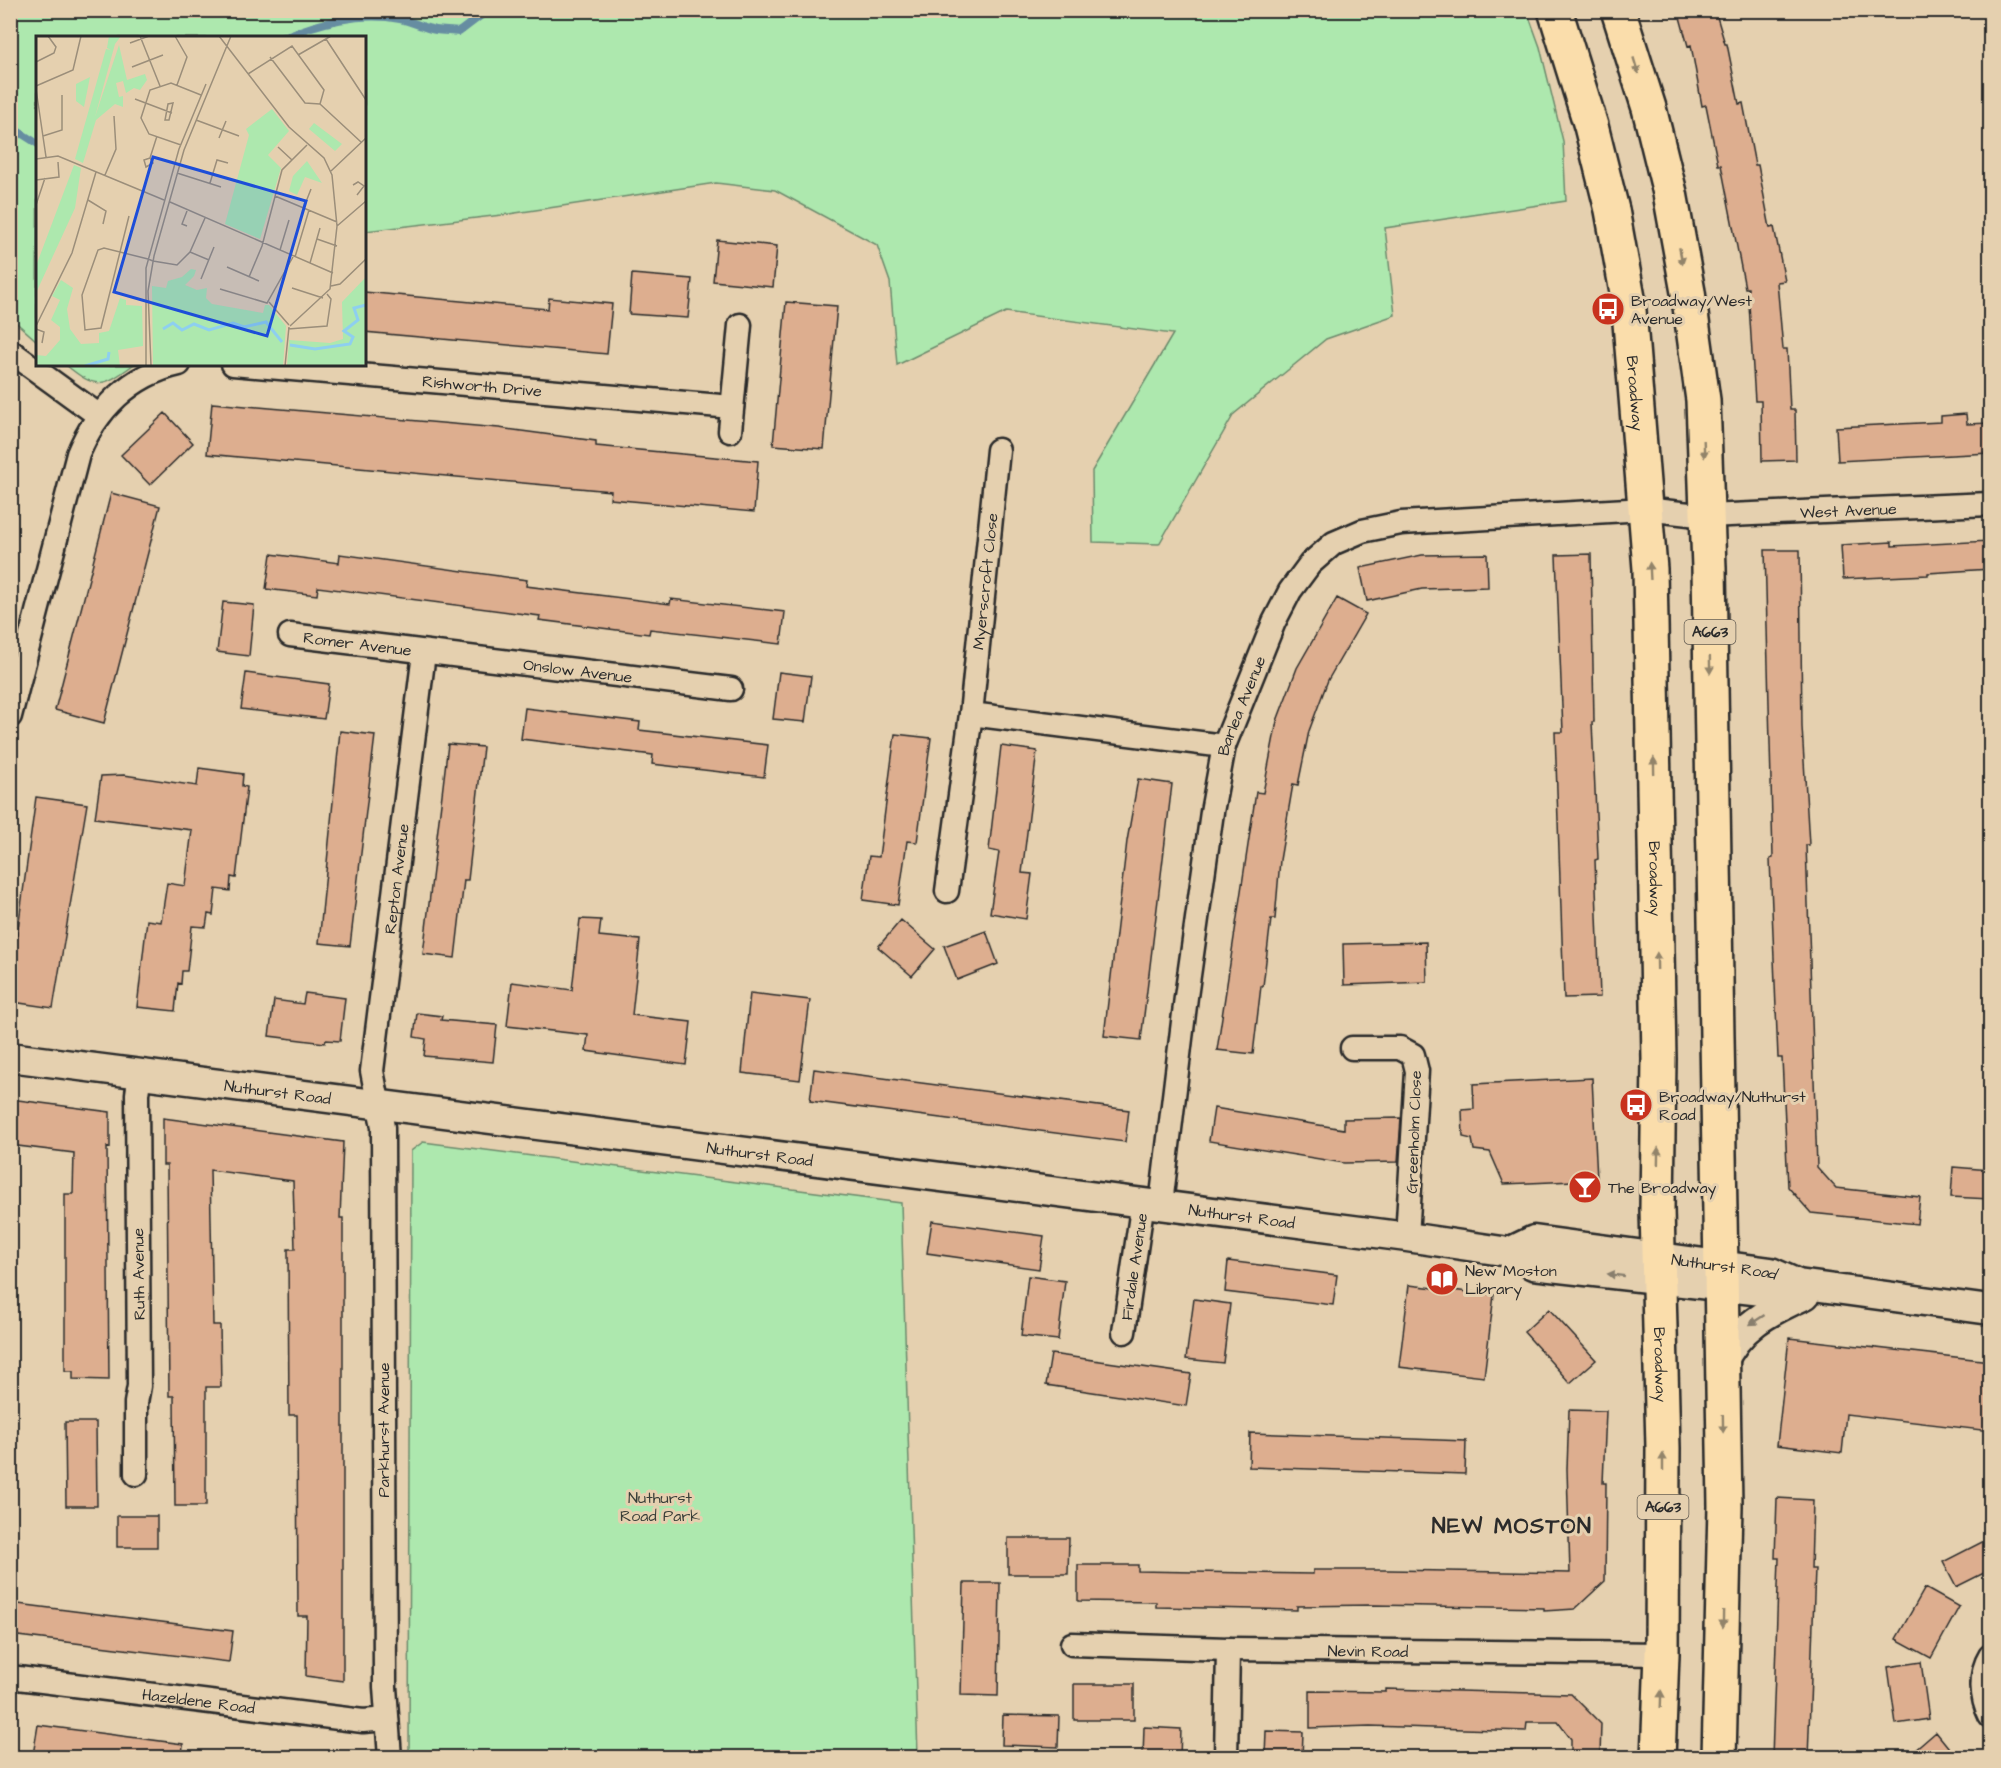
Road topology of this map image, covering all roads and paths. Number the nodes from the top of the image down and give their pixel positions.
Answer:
1 (1555, 10) edge
2 (1618, 10) edge
3 (740, 325) dead end
4 (10, 351) edge
5 (173, 366) edge
6 (256, 366) edge
7 (732, 407) junction
8 (98, 415) junction
9 (730, 431) dead end
10 (998, 450) dead end
11 (1990, 504) edge
12 (1645, 509) junction
13 (1707, 516) junction
14 (290, 635) dead end
15 (424, 653) junction
16 (730, 689) dead end
17 (971, 714) junction
18 (10, 716) edge
19 (1224, 746) junction
20 (947, 891) dead end
21 (1352, 1048) dead end
22 (10, 1058) edge
23 (140, 1073) junction
24 (378, 1103) junction
25 (1152, 1203) junction
26 (1407, 1237) junction
27 (1660, 1268) junction
28 (1720, 1275) junction
29 (1829, 1287) junction
30 (1990, 1310) edge
31 (1124, 1332) dead end
32 (1722, 1365) junction
33 (136, 1474) dead end
34 (1072, 1644) dead end
35 (1228, 1649) junction
36 (1662, 1654) junction
37 (1990, 1656) edge
38 (10, 1677) edge
39 (1990, 1716) edge
40 (387, 1719) junction
41 (390, 1758) edge
42 (1226, 1758) edge
43 (1658, 1758) edge
44 (1719, 1758) edge

1 - 12 highway, Broadway / A663
2 -> 13 highway, A663
3 - 7 street
4 - 8 street
5 - 8 street
6 - 7 street, Rishworth Drive
7 - 9 street
8 - 18 street
10 - 17 street, Myerscroft Close
11 - 13 street, West Avenue
12 - 13 street, West Avenue
12 - 19 street, Barlea Avenue
27 -> 12 highway, Broadway / A663
13 -> 28 highway, A663
14 - 15 street, Romer Avenue
15 - 16 street, Onslow Avenue
15 - 24 street, Repton Avenue
17 - 19 street
17 - 20 street, Myerscroft Close
19 - 25 street, Barlea Avenue
21 - 26 street, Greenholm Close
22 - 23 street, Nuthurst Road
23 - 24 street, Nuthurst Road
23 - 33 street, Ruth Avenue
24 - 25 street, Nuthurst Road
24 - 40 street, Parkhurst Avenue
25 - 26 street, Nuthurst Road
25 - 31 street, Firdale Avenue
26 - 27 street, Nuthurst Road
27 - 28 street, Nuthurst Road
36 -> 27 highway, Broadway / A663
28 - 29 street, Nuthurst Road
28 - 32 highway, A663
29 - 30 street, Nuthurst Road
29 -> 32 street
32 -> 44 highway, A663
34 - 35 street, Nevin Road
35 - 36 street, Nevin Road
35 - 42 street
43 -> 36 highway, Broadway / A663
37 - 39 street
38 - 40 street, Hazeldene Road
40 - 41 street, Parkhurst Avenue

